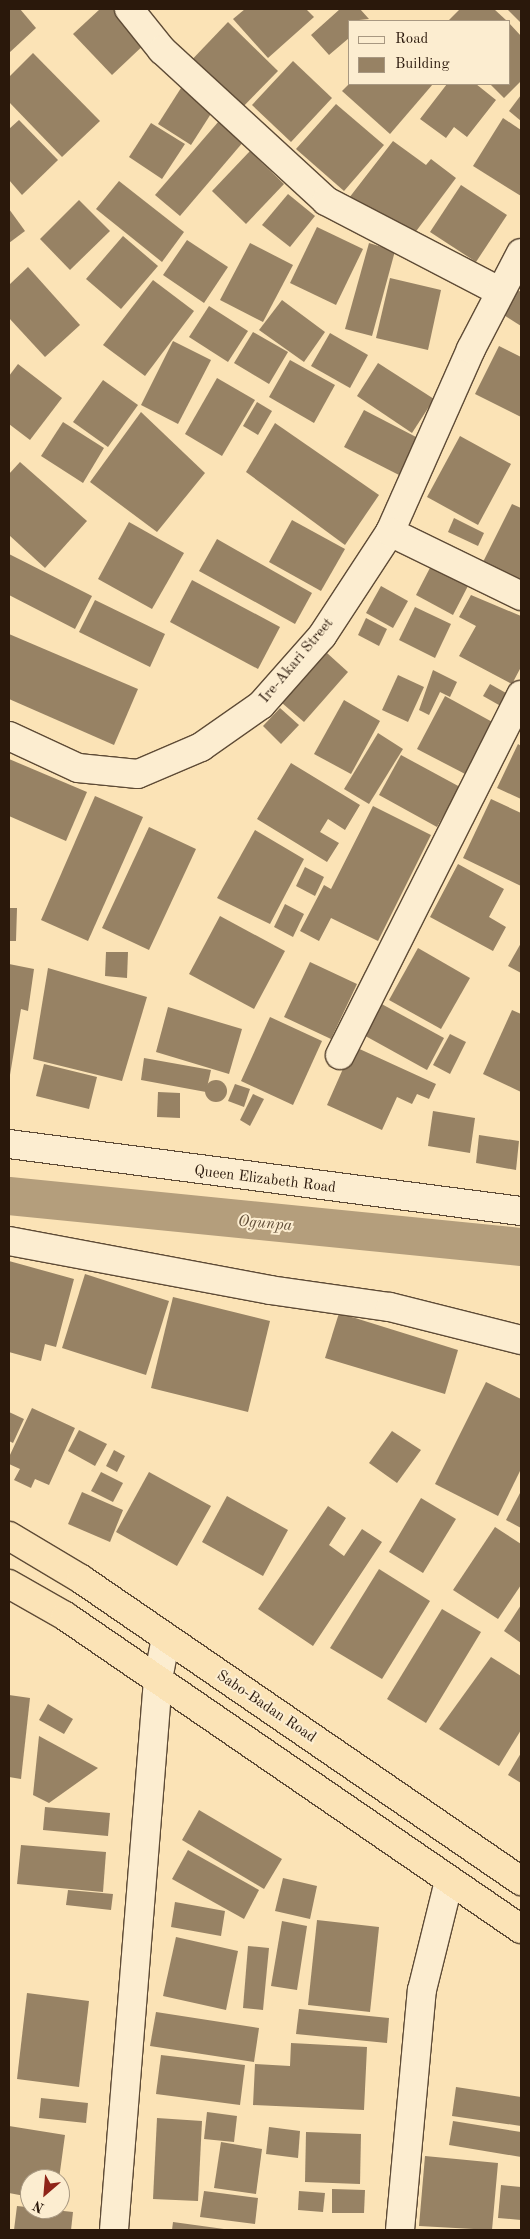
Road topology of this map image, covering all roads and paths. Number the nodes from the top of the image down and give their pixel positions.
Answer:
1 (130, 9) edge
2 (521, 253) edge
3 (499, 291) junction
4 (390, 532) junction
5 (521, 596) edge
6 (521, 695) edge
7 (9, 736) edge
8 (340, 1055) dead end
9 (9, 1144) edge
10 (521, 1211) edge
11 (9, 1241) edge
12 (521, 1340) edge
13 (9, 1536) edge
14 (9, 1584) edge
15 (166, 1638) junction
16 (158, 1679) junction
17 (450, 1881) junction
18 (521, 1881) edge
19 (521, 1929) edge
20 (114, 2230) edge
21 (400, 2230) edge

1 - 3 street
2 - 3 street, Ire-Akari Street
3 - 4 street, Ire-Akari Street
4 - 5 street
4 - 7 street, Ire-Akari Street
6 - 8 street
9 - 10 street, Queen Elizabeth Road
11 - 12 street
13 - 15 highway, Sabo-Badan Road
14 - 16 highway
15 - 16 street
15 - 18 highway, Sabo-Badan Road
16 - 17 highway
16 - 20 street
17 - 19 highway
17 - 21 street

